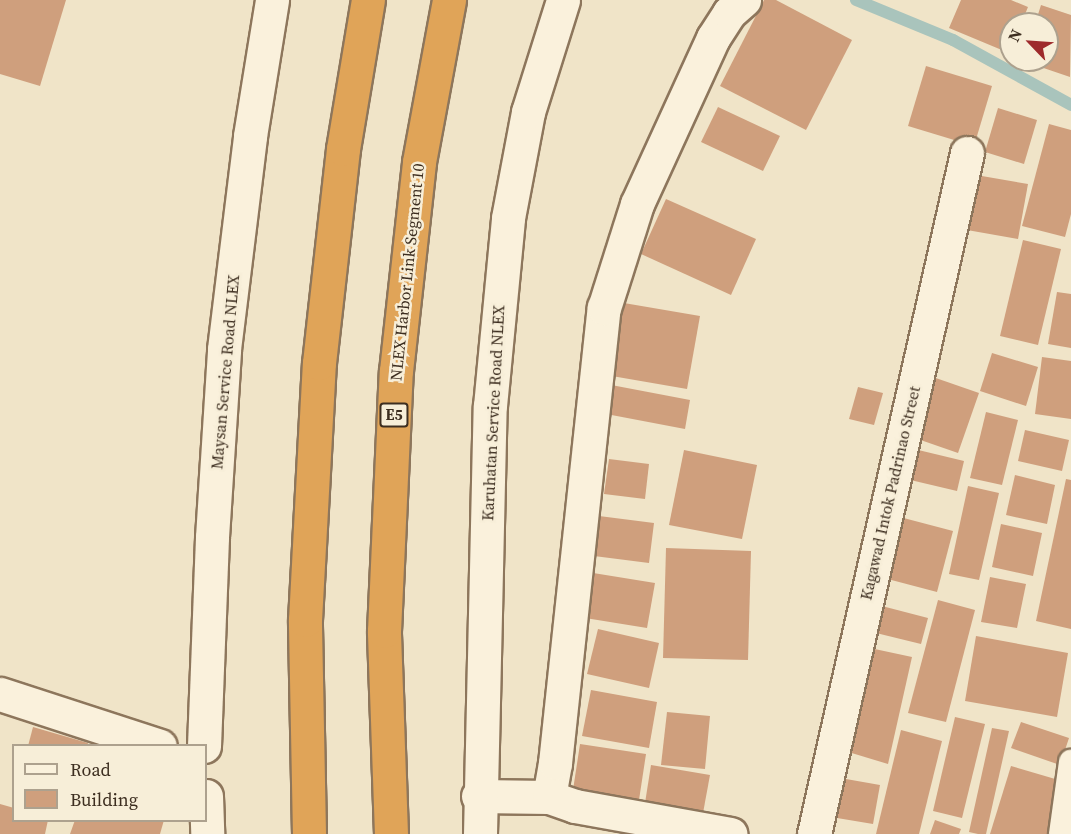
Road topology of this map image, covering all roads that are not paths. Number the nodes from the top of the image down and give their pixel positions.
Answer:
1 (272, 0) edge
2 (368, 0) edge
3 (449, 0) edge
4 (563, 0) edge
5 (744, 0) edge
6 (967, 153) dead end
7 (0, 694) edge
8 (154, 744) edge
9 (204, 744) edge
10 (1071, 762) edge
11 (478, 796) junction
12 (549, 797) junction
13 (309, 834) edge
14 (391, 834) edge
15 (480, 834) edge
16 (730, 834) edge
17 (814, 834) edge
18 (1061, 834) edge

1 - 9 street, Maysan Service Road NLEX
2 - 13 highway
3 - 14 highway, NLEX Harbor Link Segment 10 / E5
4 - 11 street, Karuhatan Service Road NLEX
5 - 12 street
6 - 17 street, Kagawad Intok Padrinao Street
7 - 8 street
10 - 18 lane
11 - 12 street
11 - 15 street, Karuhatan Service Road NLEX
12 - 16 street

